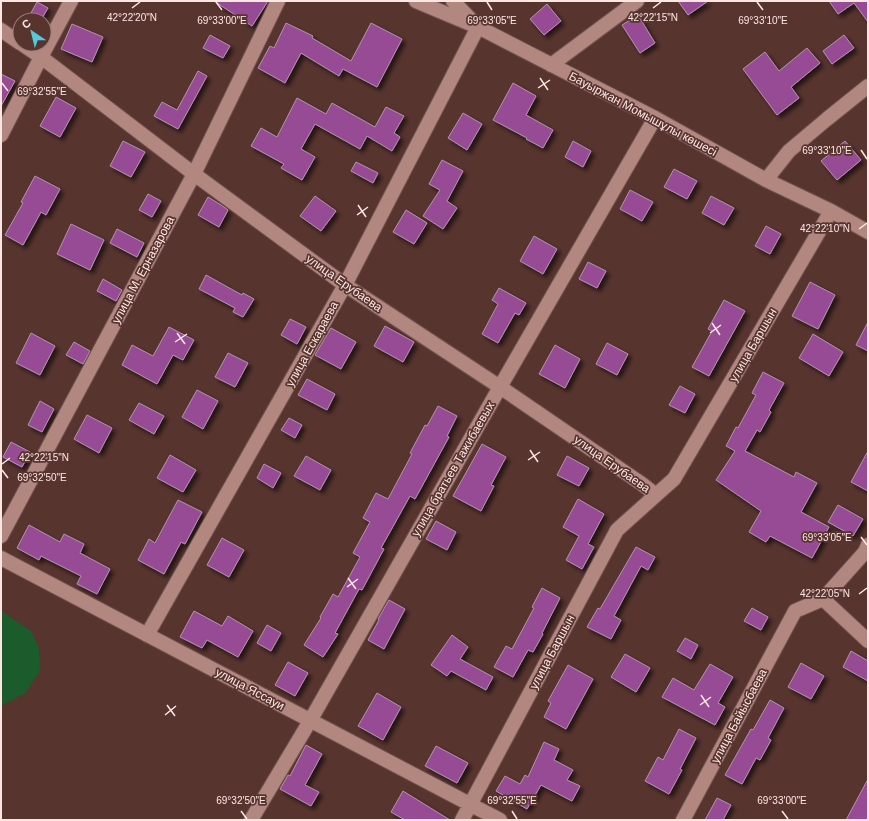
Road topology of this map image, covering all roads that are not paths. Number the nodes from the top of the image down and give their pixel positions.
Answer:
1 (71, 1) edge
2 (278, 1) edge
3 (416, 1) edge
4 (453, 1) edge
5 (637, 1) edge
6 (478, 27) junction
7 (1, 30) edge
8 (12, 37) edge
9 (34, 52) edge
10 (41, 57) junction
11 (551, 65) junction
12 (868, 86) edge
13 (655, 118) junction
14 (1, 135) edge
15 (194, 174) junction
16 (766, 180) junction
17 (831, 212) junction
18 (868, 232) edge
19 (345, 285) junction
20 (500, 387) junction
21 (674, 479) joint
22 (656, 494) junction
23 (1, 536) edge
24 (868, 545) edge
25 (1, 558) edge
26 (823, 599) junction
27 (147, 635) junction
28 (868, 641) edge
29 (310, 720) junction
30 (471, 805) junction
31 (251, 820) edge
32 (462, 820) edge
33 (500, 820) edge
34 (683, 820) edge

1 - 10 street
2 - 15 street, улица М. Ерназарова
3 - 6 street, Бауыржан Момышұлы көшесі
4 - 6 street
5 - 11 street
6 - 11 street, Бауыржан Момышұлы көшесі
6 - 19 street, улица Ескараева
7 - 8 street, улица Ерубаева
9 - 10 street, улица Ерубаева
10 - 14 street
10 - 15 street, улица Ерубаева
11 - 13 street, Бауыржан Момышұлы көшесі
12 - 16 street
13 - 16 street, Бауыржан Момышұлы көшесі
13 - 20 street, улица братьев Тажибаевых
15 - 19 street, улица Ерубаева
15 - 23 street, улица М. Ерназарова
16 - 17 street, Бауыржан Момышұлы көшесі
17 - 18 street, Бауыржан Момышұлы көшесі
17 - 21 street, улица Баршын
19 - 20 street, улица Ерубаева
19 - 27 street, улица Ескараева
20 - 22 street, улица Ерубаева
20 - 29 street, улица братьев Тажибаевых
21 - 22 street, улица Ерубаева
22 - 30 street, улица Баршын
24 - 26 street
25 - 27 street, улица Яссауи
26 - 28 street
26 - 34 street, улица Байысбаева
27 - 29 street, улица Яссауи
29 - 30 street, улица Яссауи
29 - 31 street, улица братьев Тажибаевых
30 - 32 street, улица Баршын
30 - 33 street, улица Яссауи

